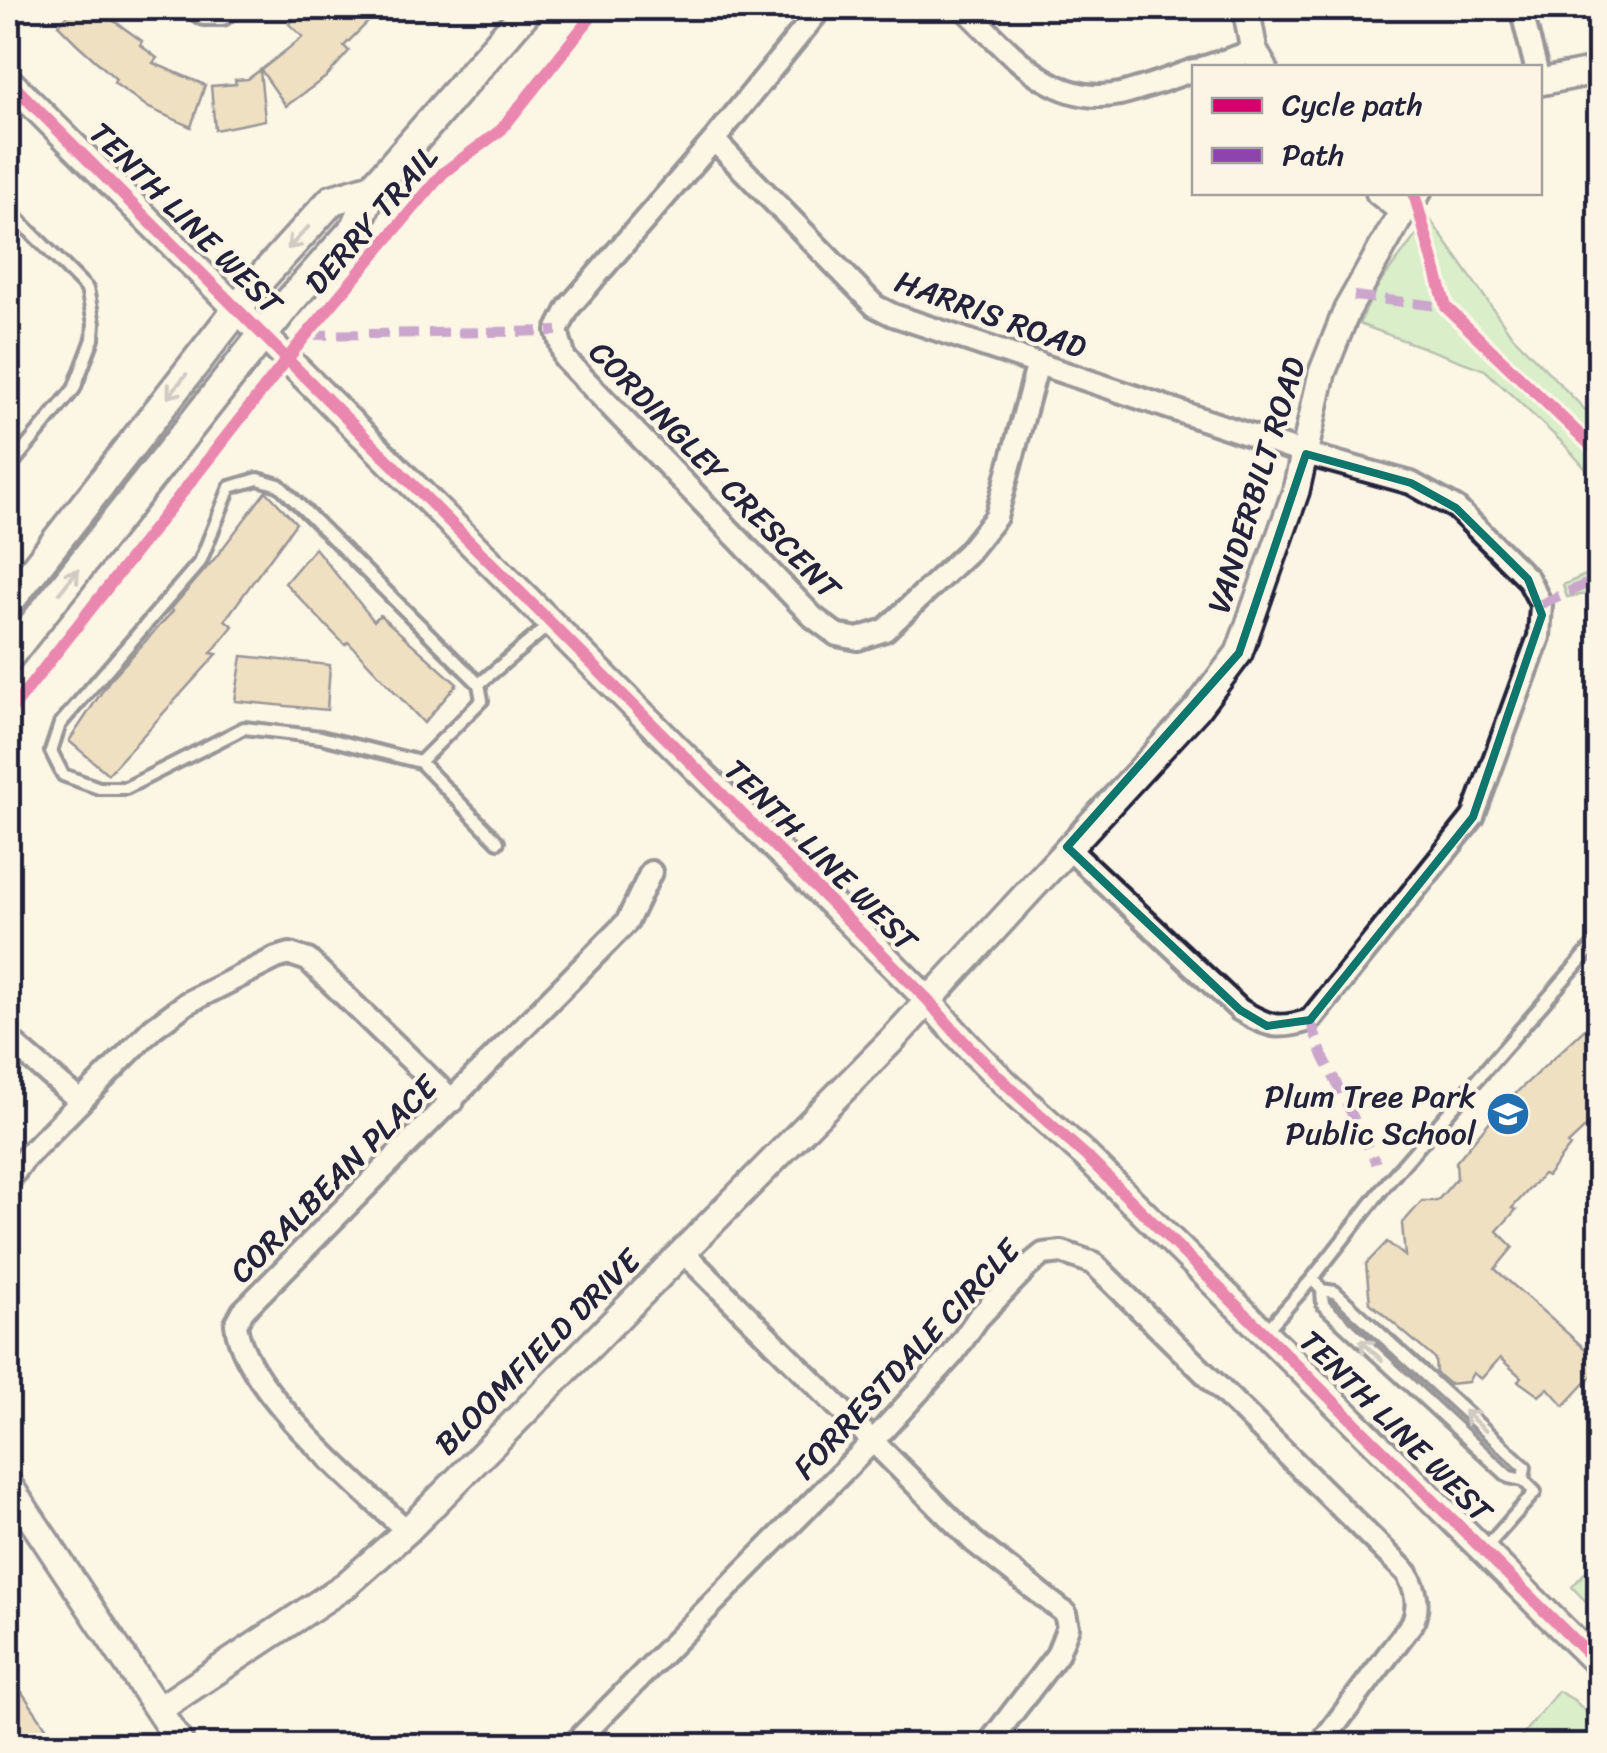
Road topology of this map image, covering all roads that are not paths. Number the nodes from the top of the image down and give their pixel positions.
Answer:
1 (195, 8) edge
2 (230, 8) edge
3 (529, 8) edge
4 (821, 8) edge
5 (964, 8) edge
6 (1246, 8) edge
7 (1521, 8) edge
8 (1259, 59) edge
9 (1221, 65) edge
10 (1535, 65) edge
11 (1600, 70) edge
12 (1192, 71) edge
13 (1542, 82) edge
14 (13, 97) edge
15 (714, 140) junction
16 (373, 188) junction
17 (1411, 202) edge
18 (8, 209) edge
19 (237, 309) junction
20 (264, 334) junction
21 (1038, 363) junction
22 (1306, 454) junction
23 (8, 469) edge
24 (13, 584) edge
25 (549, 625) junction
26 (8, 657) edge
27 (479, 684) junction
28 (420, 762) junction
29 (498, 842) dead end
30 (1067, 848) junction
31 (650, 872) dead end
32 (1600, 938) edge
33 (928, 1000) junction
34 (8, 1038) edge
35 (80, 1100) junction
36 (453, 1101) junction
37 (8, 1182) edge
38 (682, 1252) junction
39 (1312, 1280) junction
40 (1322, 1290) junction
41 (1264, 1332) junction
42 (874, 1440) junction
43 (1523, 1480) junction
44 (8, 1484) edge
45 (407, 1531) junction
46 (1483, 1551) junction
47 (1600, 1666) edge
48 (158, 1710) junction
49 (182, 1746) edge
50 (572, 1746) edge
51 (987, 1746) edge
52 (1319, 1746) edge

1 - 2 street
3 - 16 main road
4 - 15 street, CORDINGLEY CRESCENT
5 - 12 street
6 - 8 street
7 - 10 street
8 - 9 street
11 - 13 street
14 - 19 street, TENTH LINE WEST
15 - 21 street, HARRIS ROAD
15 - 21 street, CORDINGLEY CRESCENT
16 -> 19 main road
16 - 20 main road
17 - 22 street, VANDERBILT ROAD
18 - 23 lane
19 - 20 street, TENTH LINE WEST
19 -> 24 main road
20 - 25 street, TENTH LINE WEST
26 -> 20 main road
21 - 22 street, HARRIS ROAD
22 - 30 street, VANDERBILT ROAD
22 - 30 street, HARRIS ROAD
25 - 27 lane
25 - 33 street, TENTH LINE WEST
27 - 28 lane
27 - 28 lane
28 - 29 lane
30 - 33 street, VANDERBILT ROAD
31 - 36 street, CORALBEAN PLACE
32 - 39 lane
33 - 38 street, BLOOMFIELD DRIVE
33 - 41 street, TENTH LINE WEST
34 - 35 street
35 - 36 street
35 - 37 street
36 - 45 street, CORALBEAN PLACE
38 - 42 street
38 - 45 street, BLOOMFIELD DRIVE
39 - 40 lane
39 - 41 lane
43 -> 40 lane
43 -> 40 lane
41 - 46 street, TENTH LINE WEST
42 - 50 street, FORRESTDALE CIRCLE
42 - 51 street
42 - 52 street, FORRESTDALE CIRCLE
43 - 46 lane
44 - 48 street
45 - 48 street, BLOOMFIELD DRIVE
46 - 47 street, TENTH LINE WEST
48 - 49 street

